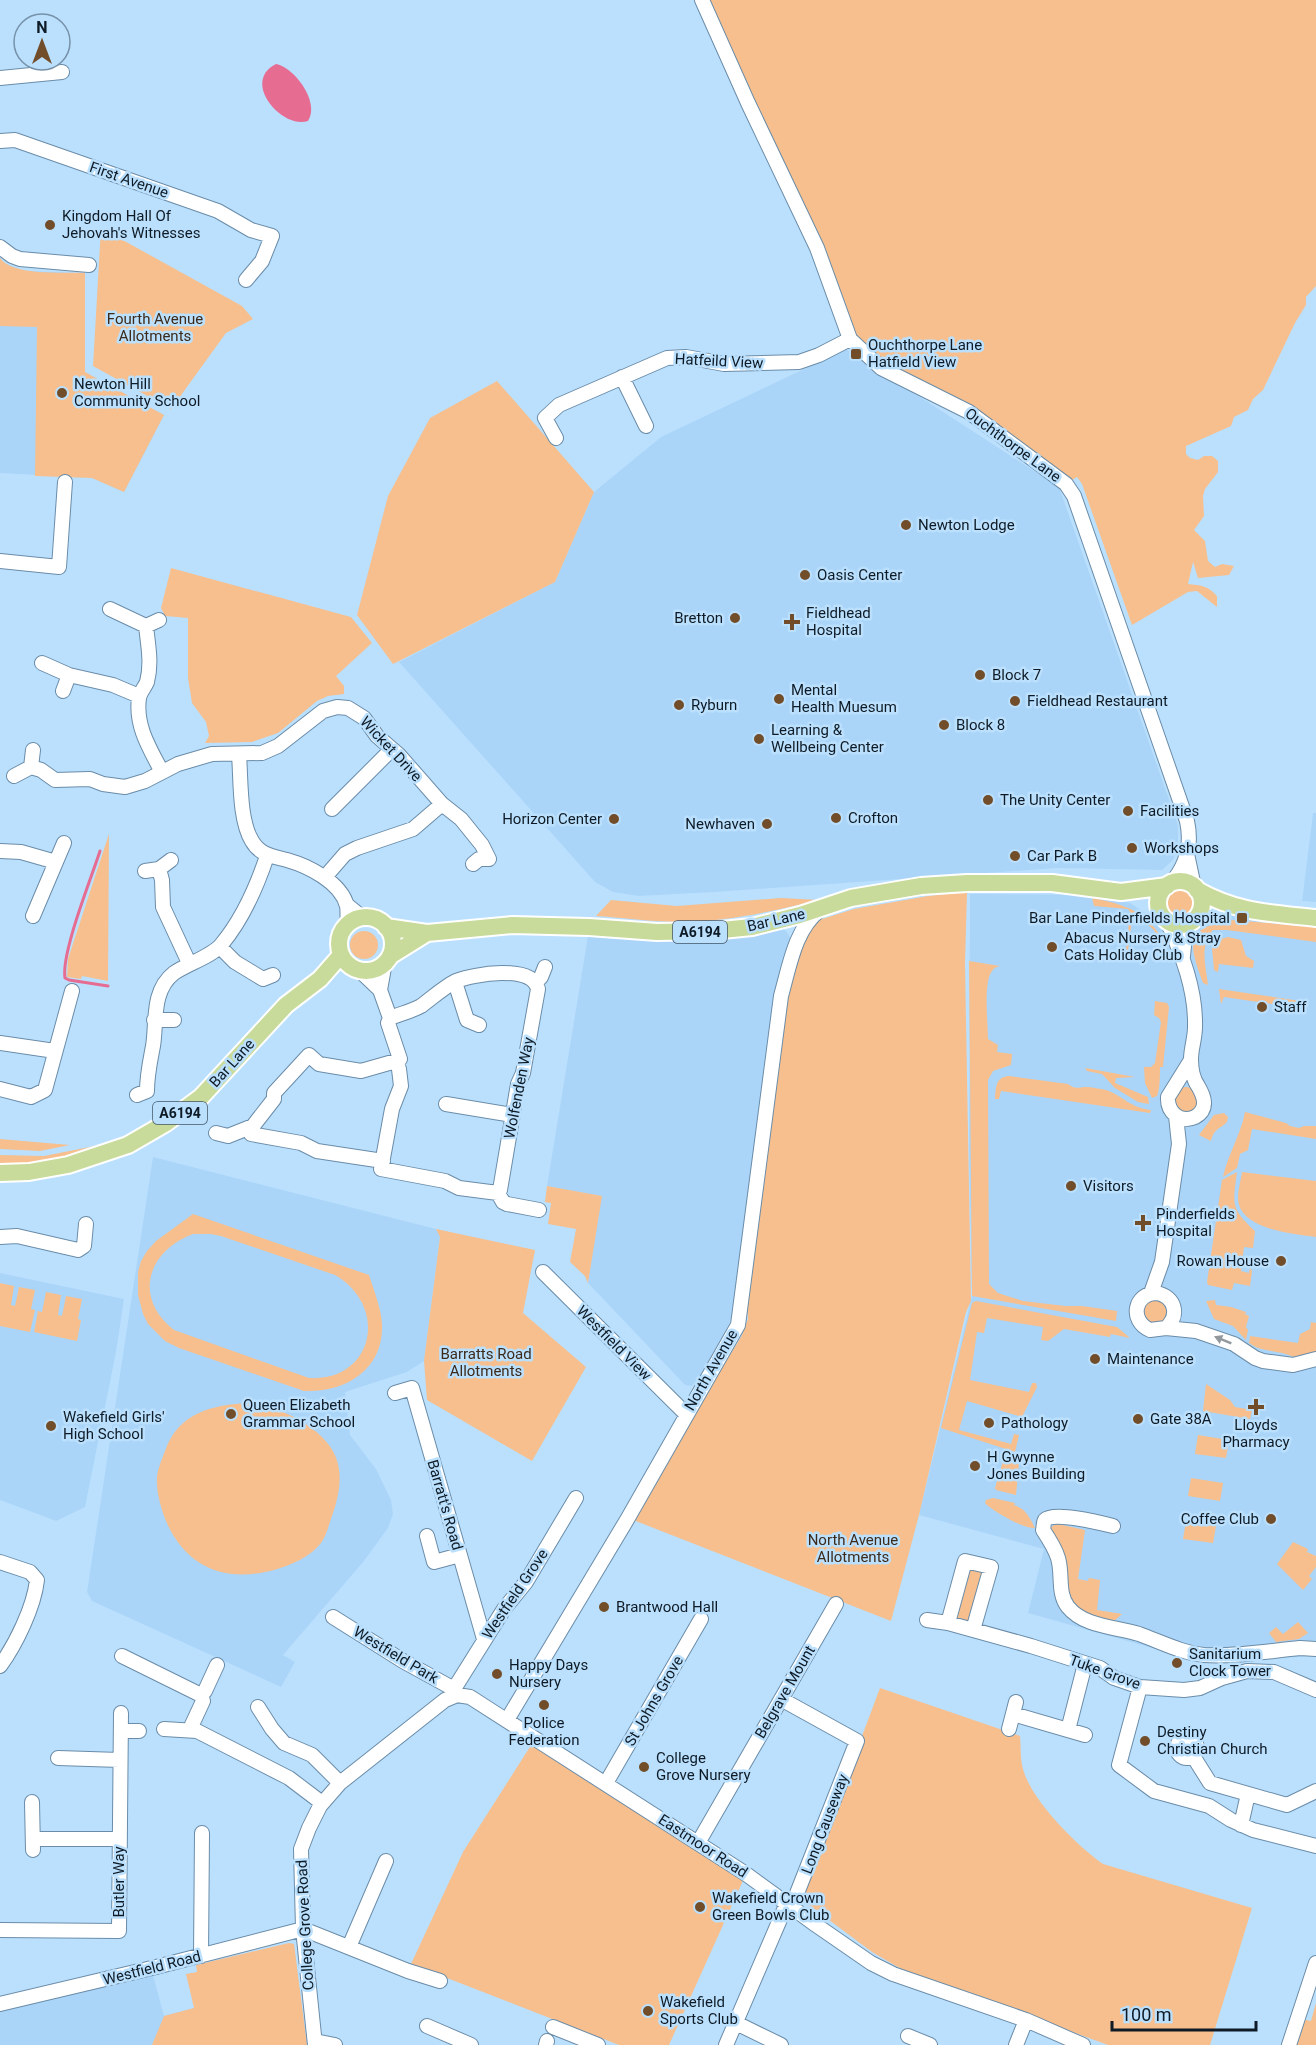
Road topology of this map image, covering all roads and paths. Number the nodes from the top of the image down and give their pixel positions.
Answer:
1 (702, 0) edge
2 (62, 72) dead end
3 (0, 78) edge
4 (0, 141) edge
5 (0, 247) edge
6 (90, 265) dead end
7 (246, 280) dead end
8 (850, 339) junction
9 (622, 377) junction
10 (648, 426) dead end
11 (556, 438) dead end
12 (65, 482) dead end
13 (0, 561) edge
14 (110, 609) dead end
15 (159, 620) dead end
16 (146, 626) junction
17 (42, 663) dead end
18 (69, 675) junction
19 (63, 691) dead end
20 (139, 696) junction
21 (33, 750) dead end
22 (391, 750) junction
23 (239, 755) junction
24 (31, 767) junction
25 (162, 772) junction
26 (14, 776) dead end
27 (442, 804) junction
28 (332, 809) dead end
29 (64, 843) dead end
30 (0, 851) edge
31 (1188, 854) junction
32 (267, 855) junction
33 (171, 860) dead end
34 (56, 862) junction
35 (473, 864) dead end
36 (325, 877) junction
37 (1169, 885) junction
38 (1196, 888) junction
39 (1121, 892) junction
40 (826, 906) junction
41 (1239, 909) junction
42 (33, 916) dead end
43 (1165, 918) junction
44 (1316, 918) edge
45 (785, 919) junction
46 (1194, 919) junction
47 (355, 921) junction
48 (386, 927) junction
49 (427, 933) junction
50 (798, 942) junction
51 (220, 947) junction
52 (341, 955) junction
53 (1183, 958) junction
54 (387, 959) junction
55 (189, 963) junction
56 (545, 967) dead end
57 (357, 969) junction
58 (273, 975) dead end
59 (320, 979) junction
60 (455, 982) junction
61 (536, 982) junction
62 (380, 990) junction
63 (72, 991) dead end
64 (390, 1018) junction
65 (154, 1020) junction
66 (174, 1020) dead end
67 (479, 1025) dead end
68 (0, 1043) edge
69 (55, 1051) junction
70 (1191, 1060) junction
71 (396, 1061) junction
72 (1176, 1085) junction
73 (1197, 1085) junction
74 (0, 1089) edge
75 (137, 1095) dead end
76 (446, 1104) dead end
77 (512, 1115) junction
78 (1176, 1116) junction
79 (1193, 1118) junction
80 (253, 1126) junction
81 (216, 1132) dead end
82 (1179, 1144) junction
83 (383, 1161) junction
84 (0, 1173) edge
85 (498, 1193) junction
86 (539, 1210) dead end
87 (86, 1224) dead end
88 (0, 1237) edge
89 (1161, 1271) junction
90 (543, 1272) dead end
91 (1151, 1293) junction
92 (1167, 1297) junction
93 (1166, 1328) junction
94 (1316, 1359) edge
95 (395, 1393) dead end
96 (686, 1414) junction
97 (576, 1498) dead end
98 (1113, 1526) dead end
99 (427, 1536) dead end
100 (460, 1555) junction
101 (0, 1562) edge
102 (836, 1604) dead end
103 (333, 1617) dead end
104 (701, 1619) dead end
105 (927, 1620) dead end
106 (948, 1623) junction
107 (973, 1630) junction
108 (484, 1639) junction
109 (1316, 1649) edge
110 (122, 1656) dead end
111 (1085, 1664) junction
112 (0, 1665) edge
113 (217, 1665) dead end
114 (1140, 1687) junction
115 (1316, 1690) edge
116 (455, 1692) junction
117 (201, 1695) junction
118 (781, 1699) junction
119 (258, 1707) dead end
120 (121, 1713) dead end
121 (507, 1720) junction
122 (1009, 1729) dead end
123 (164, 1730) dead end
124 (190, 1730) junction
125 (1068, 1730) junction
126 (121, 1731) junction
127 (139, 1731) dead end
128 (1085, 1735) dead end
129 (1193, 1756) dead end
130 (58, 1758) dead end
131 (120, 1760) junction
132 (340, 1783) junction
133 (606, 1783) junction
134 (1316, 1791) edge
135 (1248, 1794) junction
136 (32, 1802) dead end
137 (322, 1803) junction
138 (1241, 1825) junction
139 (202, 1833) dead end
140 (119, 1839) junction
141 (698, 1843) junction
142 (1316, 1846) edge
143 (386, 1861) dead end
144 (790, 1905) junction
145 (303, 1929) junction
146 (0, 1930) edge
147 (349, 1947) junction
148 (201, 1956) junction
149 (1316, 1963) edge
150 (440, 1981) dead end
151 (0, 2004) edge
152 (1026, 2020) junction
153 (736, 2023) junction
154 (427, 2026) dead end
155 (553, 2026) dead end
156 (908, 2036) dead end
157 (315, 2043) edge
158 (335, 2045) edge
159 (470, 2045) edge
160 (598, 2045) edge
161 (726, 2045) edge
162 (781, 2045) edge
163 (930, 2045) edge
164 (1016, 2045) edge
165 (1083, 2045) edge
166 (1289, 2045) edge

1 - 8 street, Ouchthorpe Lane
2 - 3 street
4 - 7 street, First Avenue
5 - 6 street
8 - 9 street, Hatfeild View
8 - 31 street, Ouchthorpe Lane
9 - 10 street
9 - 11 street, Hatfeild View
12 - 13 street
14 - 16 street
15 - 16 street
16 - 20 street
17 - 18 street
18 - 19 street
18 - 20 street
20 - 25 street
21 - 24 street
22 - 23 street, Wicket Drive
22 - 27 street, Wicket Drive
22 - 28 street
23 - 25 street
23 - 32 street
24 - 25 street
24 - 26 street
27 - 35 street, Wicket Drive
27 - 36 street
29 - 34 street
30 - 34 street
31 - 37 street, Ouchthorpe Lane
31 - 38 street, Ouchthorpe Lane
32 - 36 street
32 - 51 street
33 - 55 street
34 - 42 street
36 - 47 street
37 - 38 main road, A6194
37 - 39 main road, Bar Lane / A6194
37 - 43 main road
38 - 41 main road, A6194
38 - 46 main road
39 - 40 main road, Bar Lane / A6194
39 - 43 main road, Bar Lane / A6194
40 - 45 main road, Bar Lane / A6194
40 - 50 street, North Avenue
41 - 44 main road, A6194
41 - 46 main road, A6194
43 - 46 main road, A6194
43 - 53 street
45 - 49 main road, Bar Lane / A6194
45 - 50 street
46 - 53 street
47 - 48 main road, A6194
47 - 52 main road
48 - 49 main road, Bar Lane / A6194
48 - 54 main road
49 - 54 main road, Bar Lane / A6194
50 - 96 street, North Avenue
51 - 55 street
51 - 58 street
52 - 57 main road
52 - 59 main road, Bar Lane / A6194
53 - 70 street
54 - 57 main road, A6194
54 - 62 street
55 - 65 street
56 - 61 street, Wolfenden Way
57 - 59 main road, Bar Lane / A6194
57 - 62 street
59 - 84 main road, Bar Lane / A6194
60 - 61 street
60 - 64 street
60 - 67 street
61 - 77 street, Wolfenden Way
62 - 64 street
63 - 69 street
64 - 71 street
65 - 66 street
65 - 75 street
68 - 69 street
69 - 74 street
70 - 72 street
70 - 73 street
71 - 80 street
71 - 83 street
72 - 73 street
72 - 78 street
73 - 79 street
76 - 77 street
77 - 85 street, Wolfenden Way
78 - 79 street
78 - 82 street
79 - 82 street
80 - 81 street
80 - 83 street
82 - 89 street
83 - 85 street
85 - 86 street
87 - 88 street
89 - 91 street
89 - 92 street
90 - 96 street, Westfield View
91 - 92 street
91 - 93 street
92 - 93 street
94 -> 93 street
95 - 100 street, Barratt's Road
96 - 121 street, North Avenue
97 - 108 street, Westfield Grove
98 - 109 street
99 - 100 street
100 - 108 street, Barratt's Road
101 - 112 street
102 - 118 street, Belgrave Mount
103 - 116 street, Westfield Park
104 - 133 street, St Johns Grove
105 - 106 street, Tuke Grove
106 - 107 street, Tuke Grove
106 - 107 street
107 - 111 street, Tuke Grove
108 - 116 street, Westfield Grove
110 - 117 street
111 - 114 street, Tuke Grove
111 - 125 street
113 - 117 street
114 - 115 street, Tuke Grove
114 - 138 street
116 - 121 street, Eastmoor Road
116 - 132 street, College Grove Road
117 - 124 street
118 - 141 street, Belgrave Mount
118 - 144 street, Long Causeway
119 - 132 street
120 - 126 street, Butler Way
121 - 133 street, Eastmoor Road
122 - 125 street
123 - 124 street
124 - 137 street
125 - 128 street
126 - 127 street
126 - 131 street, Butler Way
129 - 135 street
130 - 131 street
131 - 140 street, Butler Way
132 - 137 street, College Grove Road
133 - 141 street, Eastmoor Road
134 - 135 street
135 - 138 street
136 - 140 street
137 - 145 street, College Grove Road
138 - 142 street
139 - 148 street
140 - 146 street, Butler Way
141 - 144 street, Eastmoor Road
143 - 147 street
144 - 152 street, Eastmoor Road
144 - 153 street, Long Causeway
145 - 147 street
145 - 148 street, Westfield Road
145 - 157 street, College Grove Road
147 - 150 street
148 - 151 street, Westfield Road
149 - 166 street
152 - 164 street
152 - 165 street, Eastmoor Road
153 - 161 street, Long Causeway
153 - 162 street
154 - 159 street
155 - 160 street
156 - 163 street
157 - 158 street

